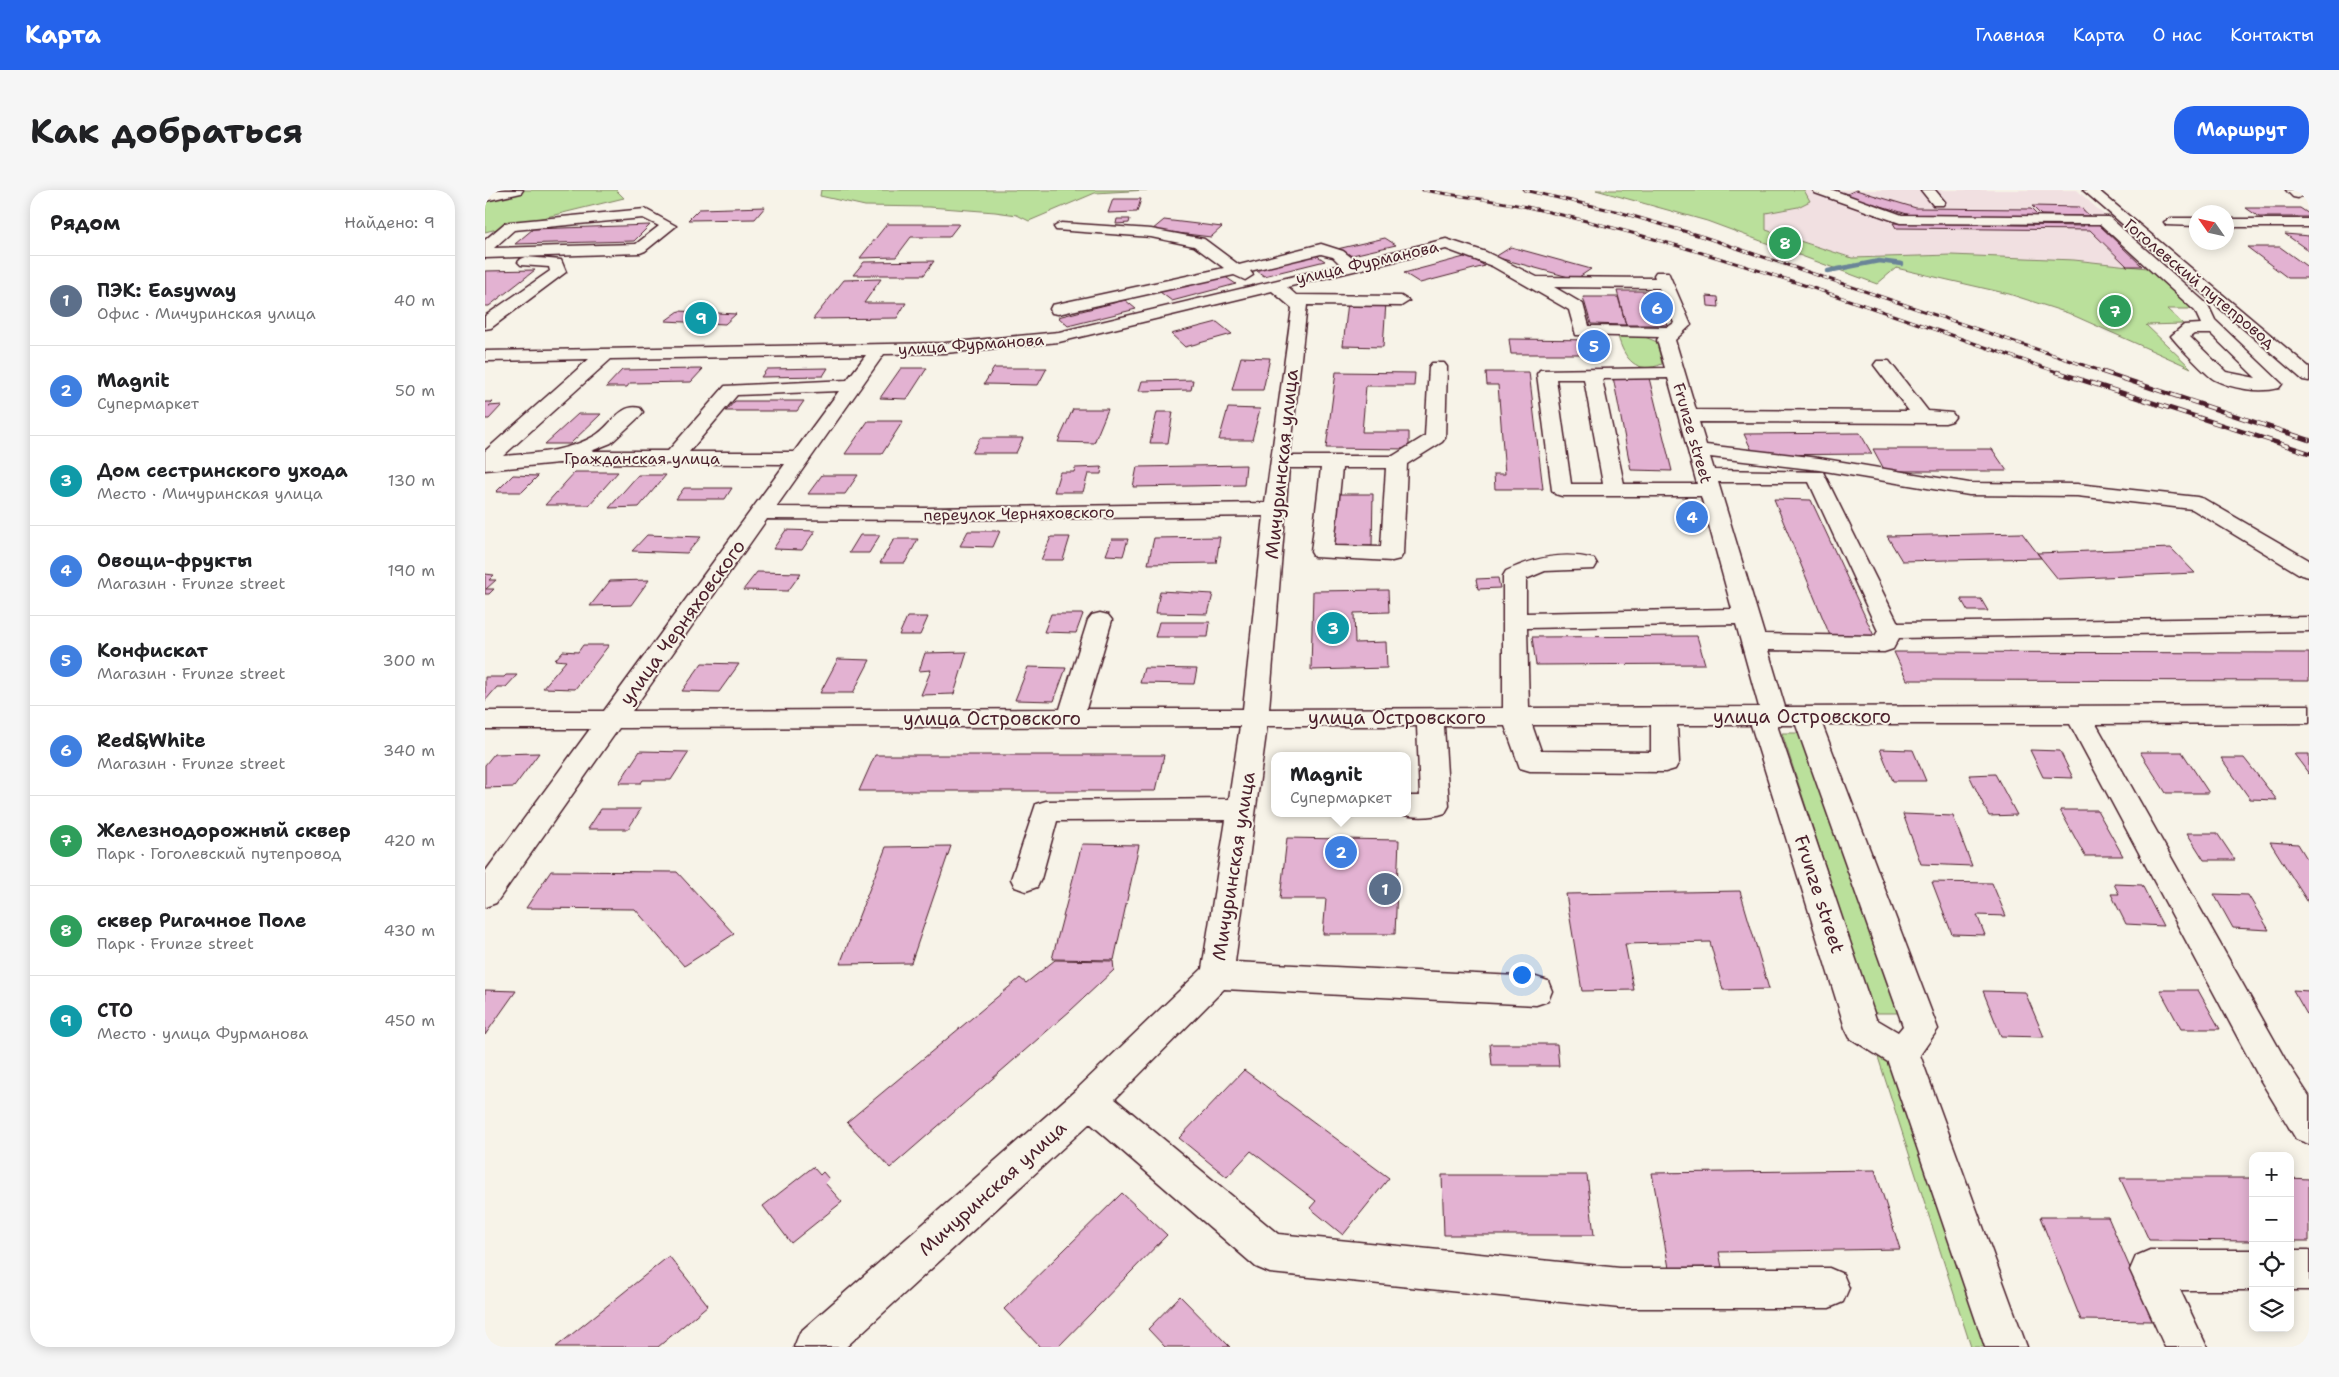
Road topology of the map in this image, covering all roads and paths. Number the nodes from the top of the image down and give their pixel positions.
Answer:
1 (516, 190) edge
2 (1820, 190) edge
3 (1928, 190) edge
4 (2090, 190) edge
5 (485, 197) edge
6 (1938, 202) dead end
7 (2171, 222) dead end
8 (2189, 222) edge
9 (2234, 223) edge
10 (2309, 223) edge
11 (1061, 227) dead end
12 (485, 248) edge
13 (485, 253) edge
14 (485, 260) edge
15 (1352, 266) junction
16 (1236, 270) junction
17 (1533, 282) junction
18 (1269, 285) junction
19 (1293, 300) junction
20 (1401, 300) dead end
21 (1058, 309) dead end
22 (485, 324) edge
23 (2215, 329) junction
24 (1603, 331) junction
25 (1672, 332) junction
26 (878, 350) junction
27 (606, 354) junction
28 (485, 356) edge
29 (1613, 359) junction
30 (1883, 364) dead end
31 (1438, 367) dead end
32 (1592, 373) junction
33 (1676, 373) junction
34 (2309, 376) edge
35 (851, 385) junction
36 (633, 412) dead end
37 (1689, 416) junction
38 (1923, 417) junction
39 (1945, 417) dead end
40 (1698, 450) junction
41 (559, 457) junction
42 (673, 458) junction
43 (800, 458) junction
44 (1280, 462) junction
45 (1332, 462) junction
46 (1397, 462) junction
47 (485, 463) edge
48 (1708, 483) junction
49 (1615, 490) junction
50 (1276, 509) junction
51 (761, 514) junction
52 (1586, 564) dead end
53 (2309, 570) edge
54 (1747, 616) junction
55 (1100, 620) dead end
56 (1515, 621) junction
57 (2309, 624) edge
58 (1890, 631) junction
59 (1754, 642) junction
60 (2309, 714) edge
61 (2078, 715) junction
62 (1664, 716) junction
63 (1768, 716) junction
64 (1805, 716) junction
65 (1430, 717) junction
66 (1516, 717) junction
67 (1070, 718) junction
68 (1255, 718) junction
69 (611, 719) junction
70 (485, 720) edge
71 (1411, 806) edge
72 (1242, 809) junction
73 (1026, 878) dead end
74 (485, 895) edge
75 (1217, 975) junction
76 (1537, 991) dead end
77 (1902, 1052) junction
78 (1090, 1100) junction
79 (2309, 1127) edge
80 (2249, 1270) edge
81 (2294, 1270) edge
82 (2309, 1270) edge
83 (1829, 1288) dead end
84 (815, 1347) edge
85 (2006, 1347) edge
86 (2186, 1347) edge

1 - 5 street
2 - 23 street
3 - 6 street
4 - 34 street, Гоголевский путепровод
7 - 8 street
9 - 10 street
11 - 16 street
12 - 13 street
14 - 22 street
15 - 16 street
15 - 17 street, улица Фурманова
15 - 18 street, улица Фурманова
16 - 18 street
16 - 21 street
17 - 24 street
17 - 25 street, Frunze street
18 - 19 street
18 - 26 street, улица Фурманова
19 - 20 street
19 - 44 street, Мичуринская улица
23 - 23 street
24 - 25 street
24 - 29 street
25 - 33 street, Frunze street
26 - 27 street, улица Фурманова
26 - 35 street, улица Черняховского
27 - 28 street, улица Фурманова
27 - 47 street
29 - 32 street
29 - 33 street
30 - 38 street
31 - 46 street
32 - 49 street
32 - 49 street
33 - 37 street, Frunze street
35 - 42 street
35 - 43 street, улица Черняховского
36 - 41 street
37 - 38 street
37 - 40 street, Frunze street
38 - 39 street
40 - 48 street, Frunze street
40 - 53 street
41 - 42 street, Гражданская улица
41 - 47 street, Гражданская улица
42 - 43 street, Гражданская улица
43 - 51 street, улица Черняховского
44 - 45 street
44 - 50 street, Мичуринская улица
45 - 46 street
45 - 46 street
48 - 49 street
48 - 54 street, Frunze street
48 - 58 street
50 - 51 street, переулок Черняховского
50 - 68 street, Мичуринская улица
51 - 69 street, улица Черняховского
52 - 56 street
54 - 56 street
54 - 59 street, Frunze street
55 - 67 street
56 - 66 street
57 - 58 street
58 - 59 street
59 - 63 street, Frunze street
60 - 61 street, улица Островского
61 - 64 street, улица Островского
61 - 79 street
62 - 63 street, улица Островского
62 - 66 street, улица Островского
62 - 66 street
63 - 64 street, улица Островского
63 - 77 street, Frunze street
64 - 77 street
65 - 66 street, улица Островского
65 - 68 street, улица Островского
65 - 71 street
67 - 68 street, улица Островского
67 - 69 street, улица Островского
68 - 72 street, Мичуринская улица
69 - 70 street, улица Островского
69 - 74 street, улица Черняховского
72 - 73 street
72 - 75 street, Мичуринская улица
75 - 76 street
75 - 78 street, Мичуринская улица
77 - 85 street
78 - 83 street
78 - 84 street, Мичуринская улица
80 - 86 street
81 - 82 street

